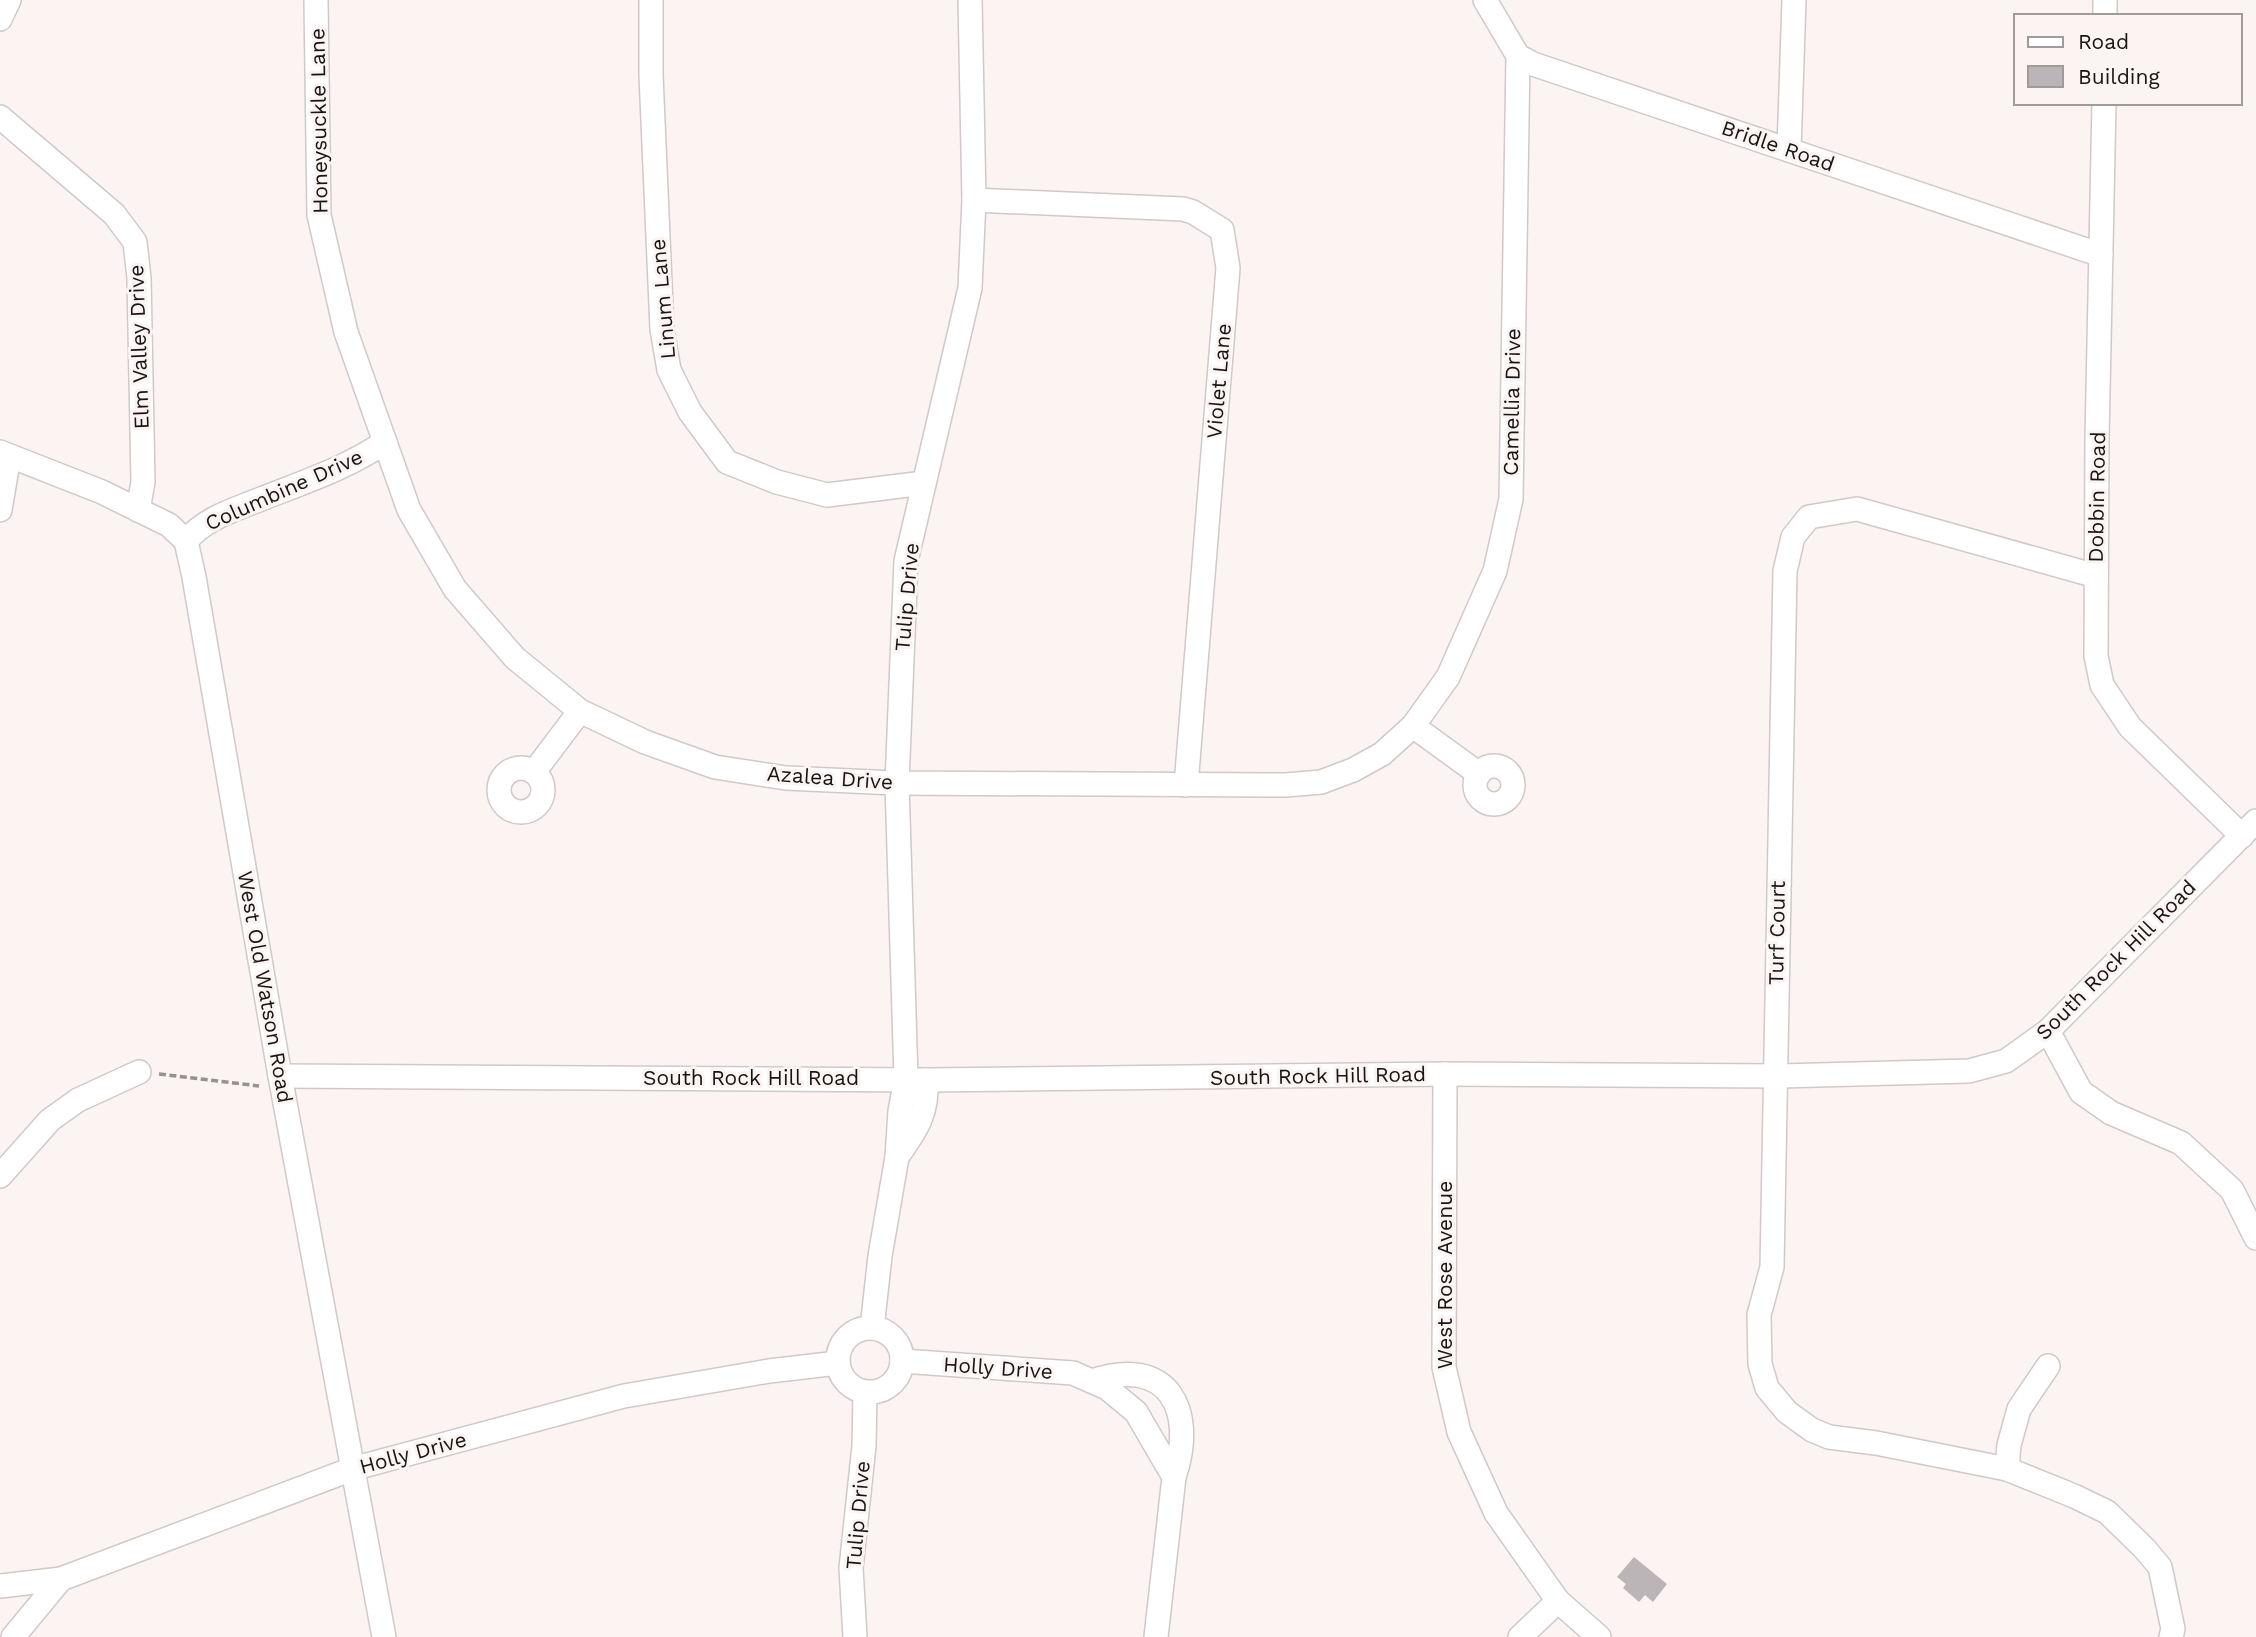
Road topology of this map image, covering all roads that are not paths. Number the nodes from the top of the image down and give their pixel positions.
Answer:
1 (9, 0) edge
2 (316, 0) edge
3 (651, 0) edge
4 (970, 0) edge
5 (1485, 0) edge
6 (1794, 0) edge
7 (0, 19) edge
8 (1518, 56) junction
9 (2104, 105) edge
10 (0, 117) edge
11 (1789, 150) junction
12 (974, 200) junction
13 (2101, 255) junction
14 (385, 442) junction
15 (5, 454) edge
16 (924, 483) junction
17 (0, 510) edge
18 (138, 510) junction
19 (186, 541) junction
20 (2096, 576) junction
21 (580, 711) junction
22 (1413, 726) junction
23 (534, 772) dead end
24 (1479, 774) dead end
25 (897, 783) junction
26 (1186, 785) junction
27 (2249, 828) edge
28 (2048, 1031) junction
29 (139, 1072) road end
30 (1445, 1074) junction
31 (1774, 1076) junction
32 (916, 1079) junction
33 (282, 1082) junction
34 (0, 1176) edge
35 (2256, 1238) edge
36 (872, 1328) junction
37 (902, 1361) junction
38 (838, 1363) junction
39 (2049, 1366) dead end
40 (1092, 1381) junction
41 (865, 1392) junction
42 (352, 1469) junction
43 (2007, 1469) junction
44 (1174, 1477) junction
45 (61, 1579) junction
46 (0, 1586) edge
47 (1558, 1601) junction
48 (13, 1637) edge
49 (384, 1637) edge
50 (855, 1637) edge
51 (1156, 1637) edge
52 (1520, 1637) edge
53 (1599, 1637) edge
54 (2171, 1637) edge

1 - 7 street
2 - 14 street, Honeysuckle Lane
3 - 16 street, Linum Lane
4 - 12 street, Tulip Drive
5 - 8 street
6 - 11 street
8 - 11 street, Bridle Road
8 - 22 street, Camellia Drive
9 - 13 street, Dobbin Road
10 - 18 street, Elm Valley Drive
11 - 13 street, Bridle Road
12 - 16 street, Tulip Drive
12 - 26 street, Violet Lane
13 - 20 street, Dobbin Road
14 - 19 street, Columbine Drive
14 - 21 street, Azalea Drive
15 - 17 street
15 - 18 street
16 - 25 street, Tulip Drive
18 - 19 street
19 - 33 street, West Old Watson Road
20 - 27 street, Dobbin Road
20 - 31 street, Turf Court
21 - 23 street
21 - 25 street, Azalea Drive
22 - 24 street
22 - 26 street, Azalea Drive
25 - 26 street, Azalea Drive
25 - 32 street, Tulip Drive
27 - 28 street, South Rock Hill Road
28 - 31 street, South Rock Hill Road
28 - 35 street
29 - 34 street
30 - 31 street, South Rock Hill Road
30 - 32 street, South Rock Hill Road
30 - 47 street, West Rose Avenue
31 - 43 street, Turf Court
32 - 33 street, South Rock Hill Road
32 - 36 street, Tulip Drive
33 - 42 street, West Old Watson Road
36 - 37 street
36 - 38 street
37 - 40 street, Holly Drive
37 - 41 street
38 - 41 street
38 - 42 street, Holly Drive
39 - 43 street
40 - 44 street, Holly Drive
40 - 44 street, Holly Drive
41 - 50 street, Tulip Drive
42 - 45 street, Holly Drive
42 - 49 street, West Old Watson Road
43 - 54 street, Turf Court
44 - 51 street, Holly Drive
45 - 46 street, Holly Drive
45 - 48 street
47 - 52 street
47 - 53 street, West Rose Avenue

